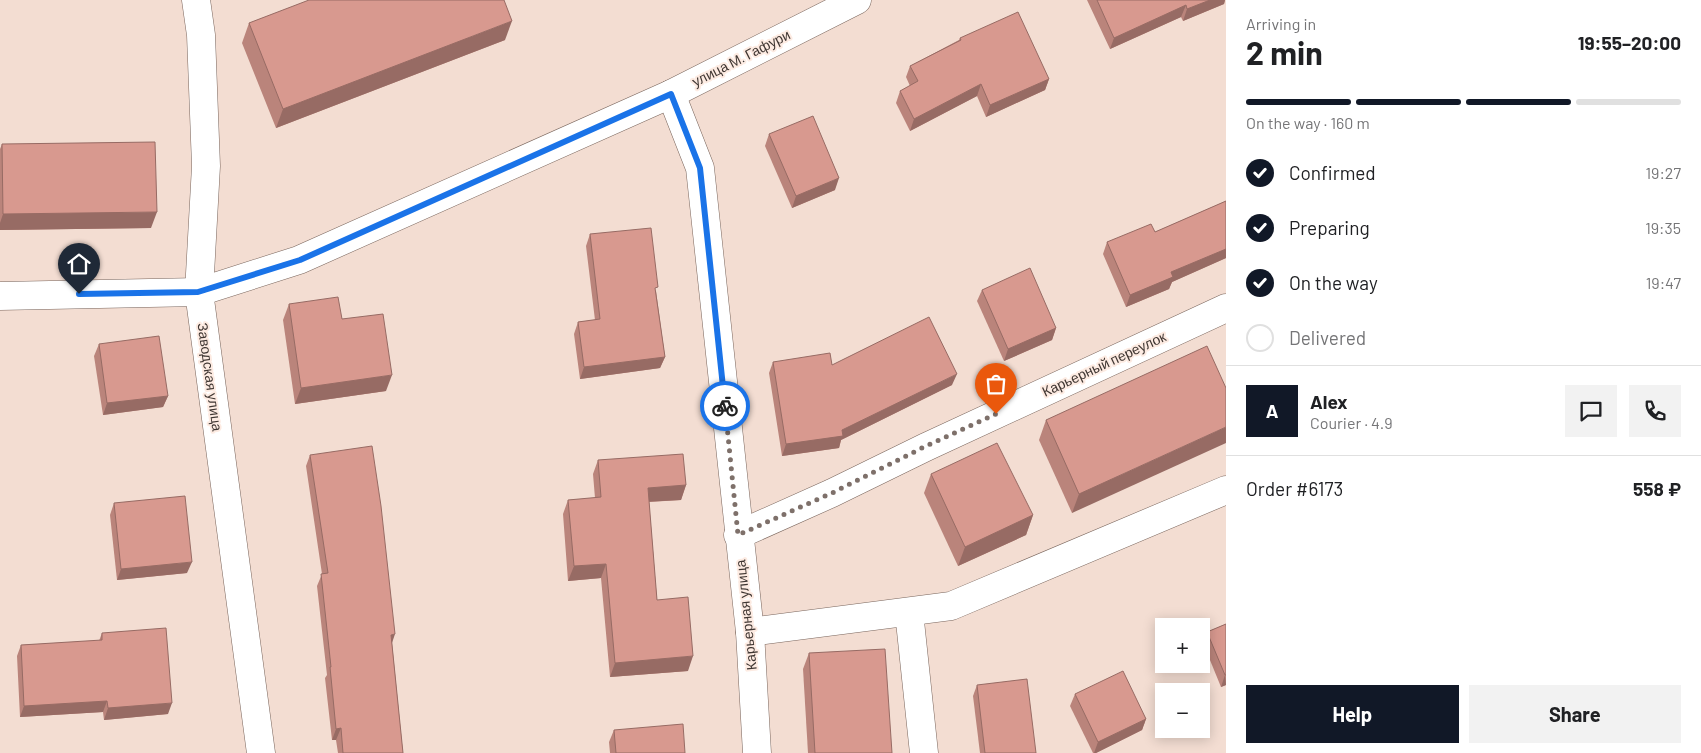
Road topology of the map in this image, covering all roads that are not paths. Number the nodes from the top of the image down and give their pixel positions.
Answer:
1 (196, 0) edge
2 (858, 0) edge
3 (671, 94) junction
4 (198, 292) junction
5 (0, 296) edge
6 (1226, 308) edge
7 (1226, 490) edge
8 (738, 535) junction
9 (909, 612) junction
10 (750, 632) junction
11 (261, 753) edge
12 (757, 753) edge
13 (924, 753) edge

1 - 4 street, Заводская улица
2 - 3 street, улица М. Гафури
3 - 4 street, улица М. Гафури
3 - 8 street, Карьерная улица
4 - 5 street, улица М. Гафури
4 - 11 street, Заводская улица
6 - 8 street, Карьерный переулок
7 - 9 street
8 - 10 street, Карьерная улица
9 - 10 street
9 - 13 street
10 - 12 street, Карьерная улица

